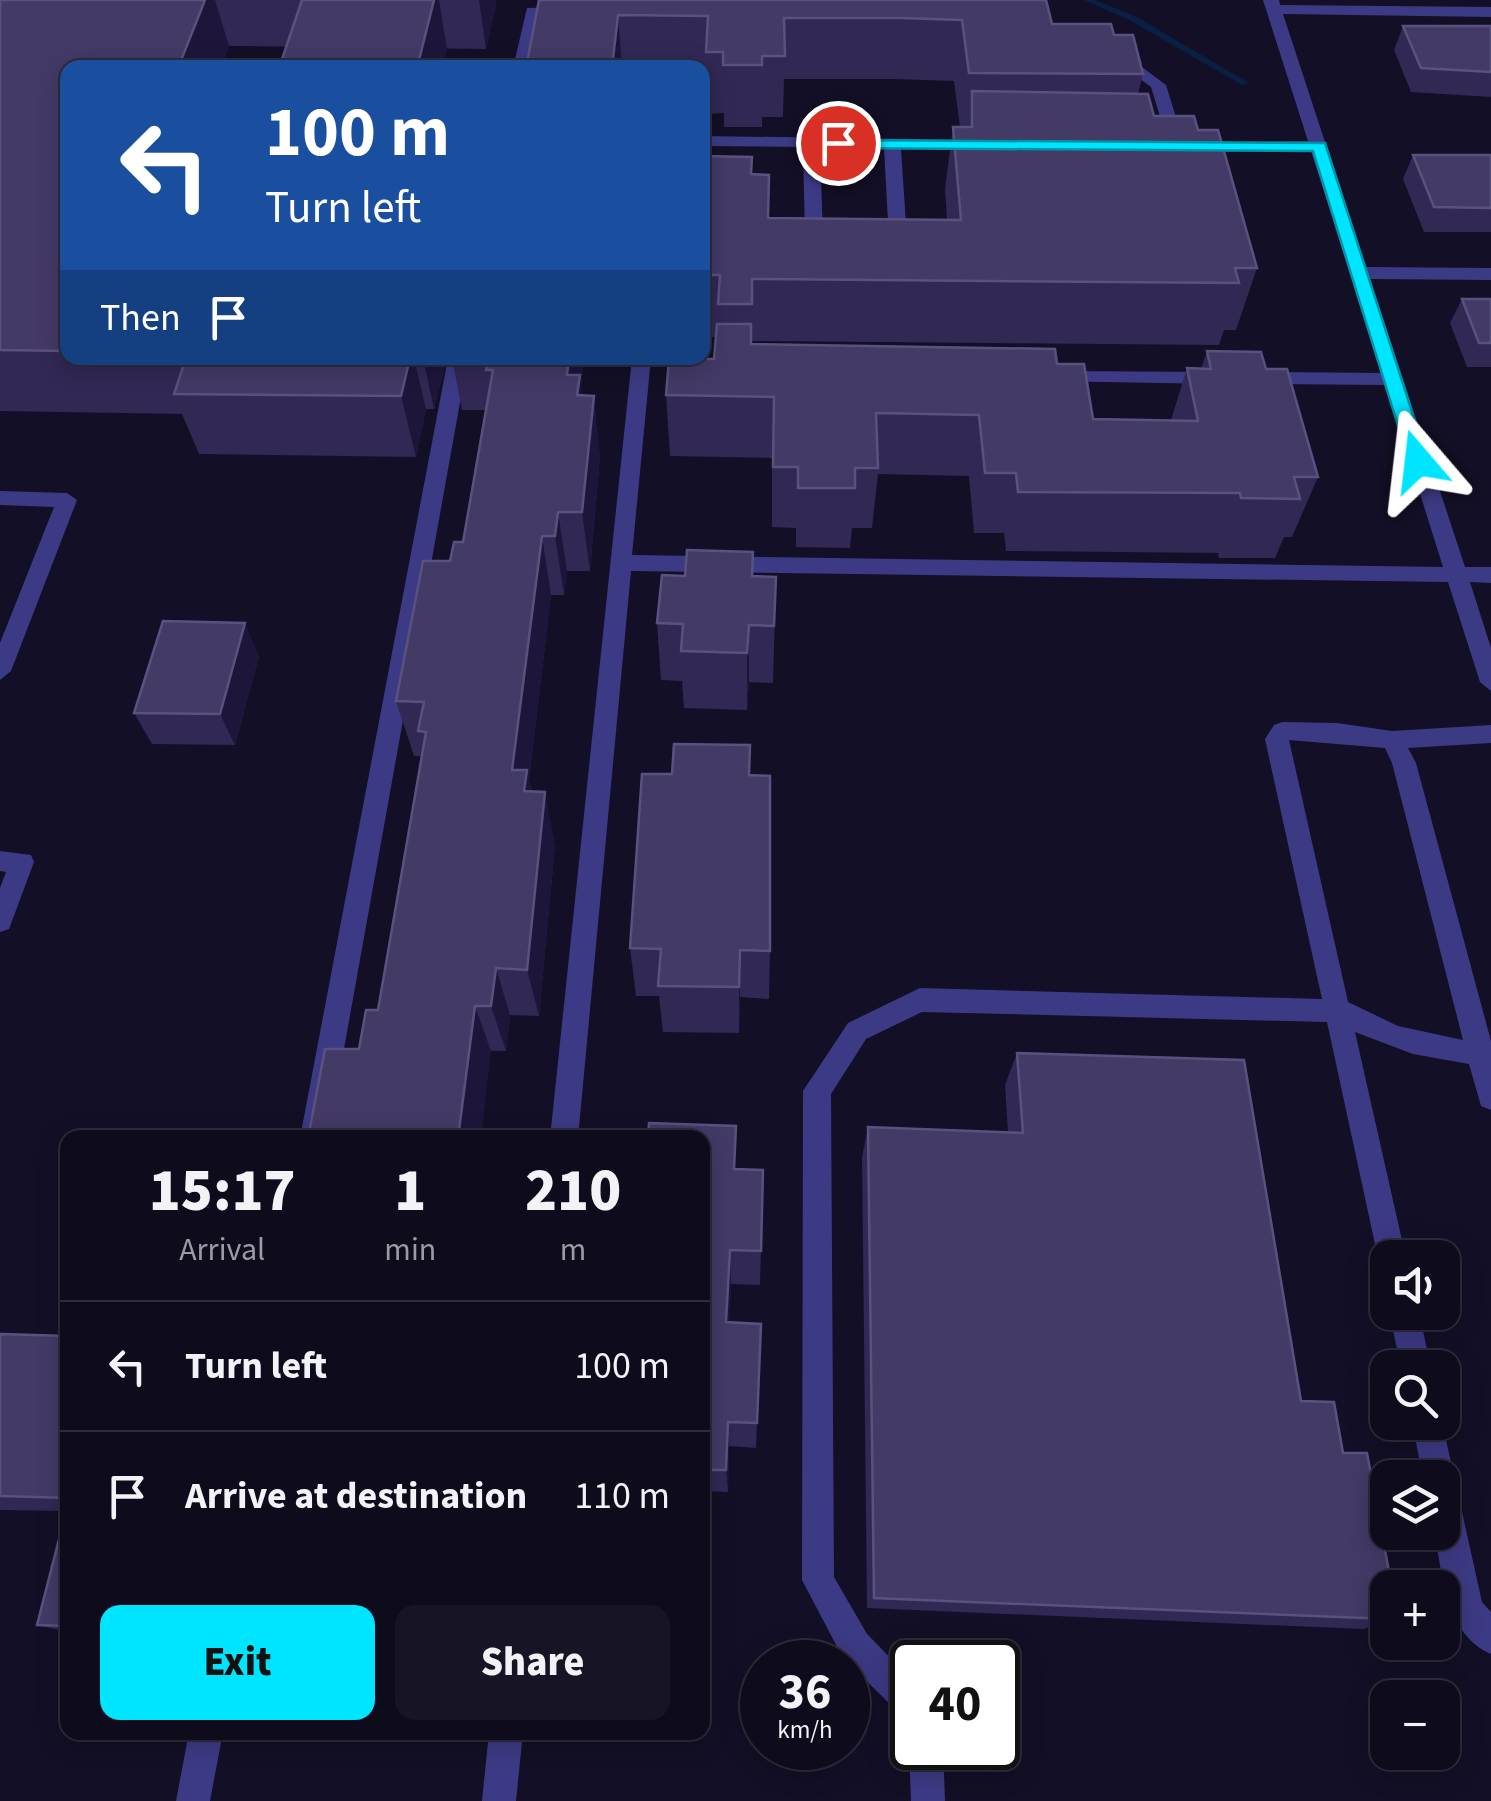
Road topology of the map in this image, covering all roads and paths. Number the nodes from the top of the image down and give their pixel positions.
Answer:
1 (1273, 5) edge
2 (590, 12) edge
3 (1491, 12) edge
4 (1101, 48) edge
5 (523, 60) edge
6 (710, 141) edge
7 (811, 143) junction
8 (892, 144) junction
9 (1006, 146) edge
10 (1320, 146) junction
11 (1158, 148) edge
12 (1177, 148) junction
13 (841, 249) edge
14 (872, 249) edge
15 (1362, 272) junction
16 (1491, 274) edge
17 (457, 365) edge
18 (647, 369) edge
19 (1036, 377) edge
20 (1393, 379) junction
21 (0, 498) edge
22 (621, 562) junction
23 (1453, 574) junction
24 (1491, 575) edge
25 (0, 670) edge
26 (1491, 682) edge
27 (1491, 734) edge
28 (1392, 740) junction
29 (0, 861) edge
30 (0, 921) edge
31 (1340, 1012) junction
32 (1485, 1053) edge
33 (1491, 1097) edge
34 (315, 1130) edge
35 (565, 1130) edge
36 (1388, 1240) edge
37 (1454, 1550) edge
38 (1491, 1636) edge
39 (890, 1681) edge
40 (205, 1740) edge
41 (505, 1740) edge
42 (927, 1770) edge
43 (194, 1801) edge
44 (499, 1801) edge
45 (928, 1801) edge

1 - 3 street
1 - 10 street
2 - 5 street
4 - 12 street
6 - 7 street
7 - 8 street
7 - 13 street
8 - 9 street
8 - 14 street
10 - 12 street
10 - 15 street
11 - 12 street
15 - 16 street
15 - 20 street
17 - 34 street
18 - 22 street
19 - 20 street
20 - 23 street
21 - 25 street
22 - 23 street
22 - 35 street
23 - 24 street
23 - 26 street
27 - 28 street
28 - 31 street
28 - 32 street
29 - 30 street
31 - 32 street
31 - 36 street
31 - 39 street
32 - 33 street
37 - 38 street
40 - 43 street
41 - 44 street
42 - 45 street

